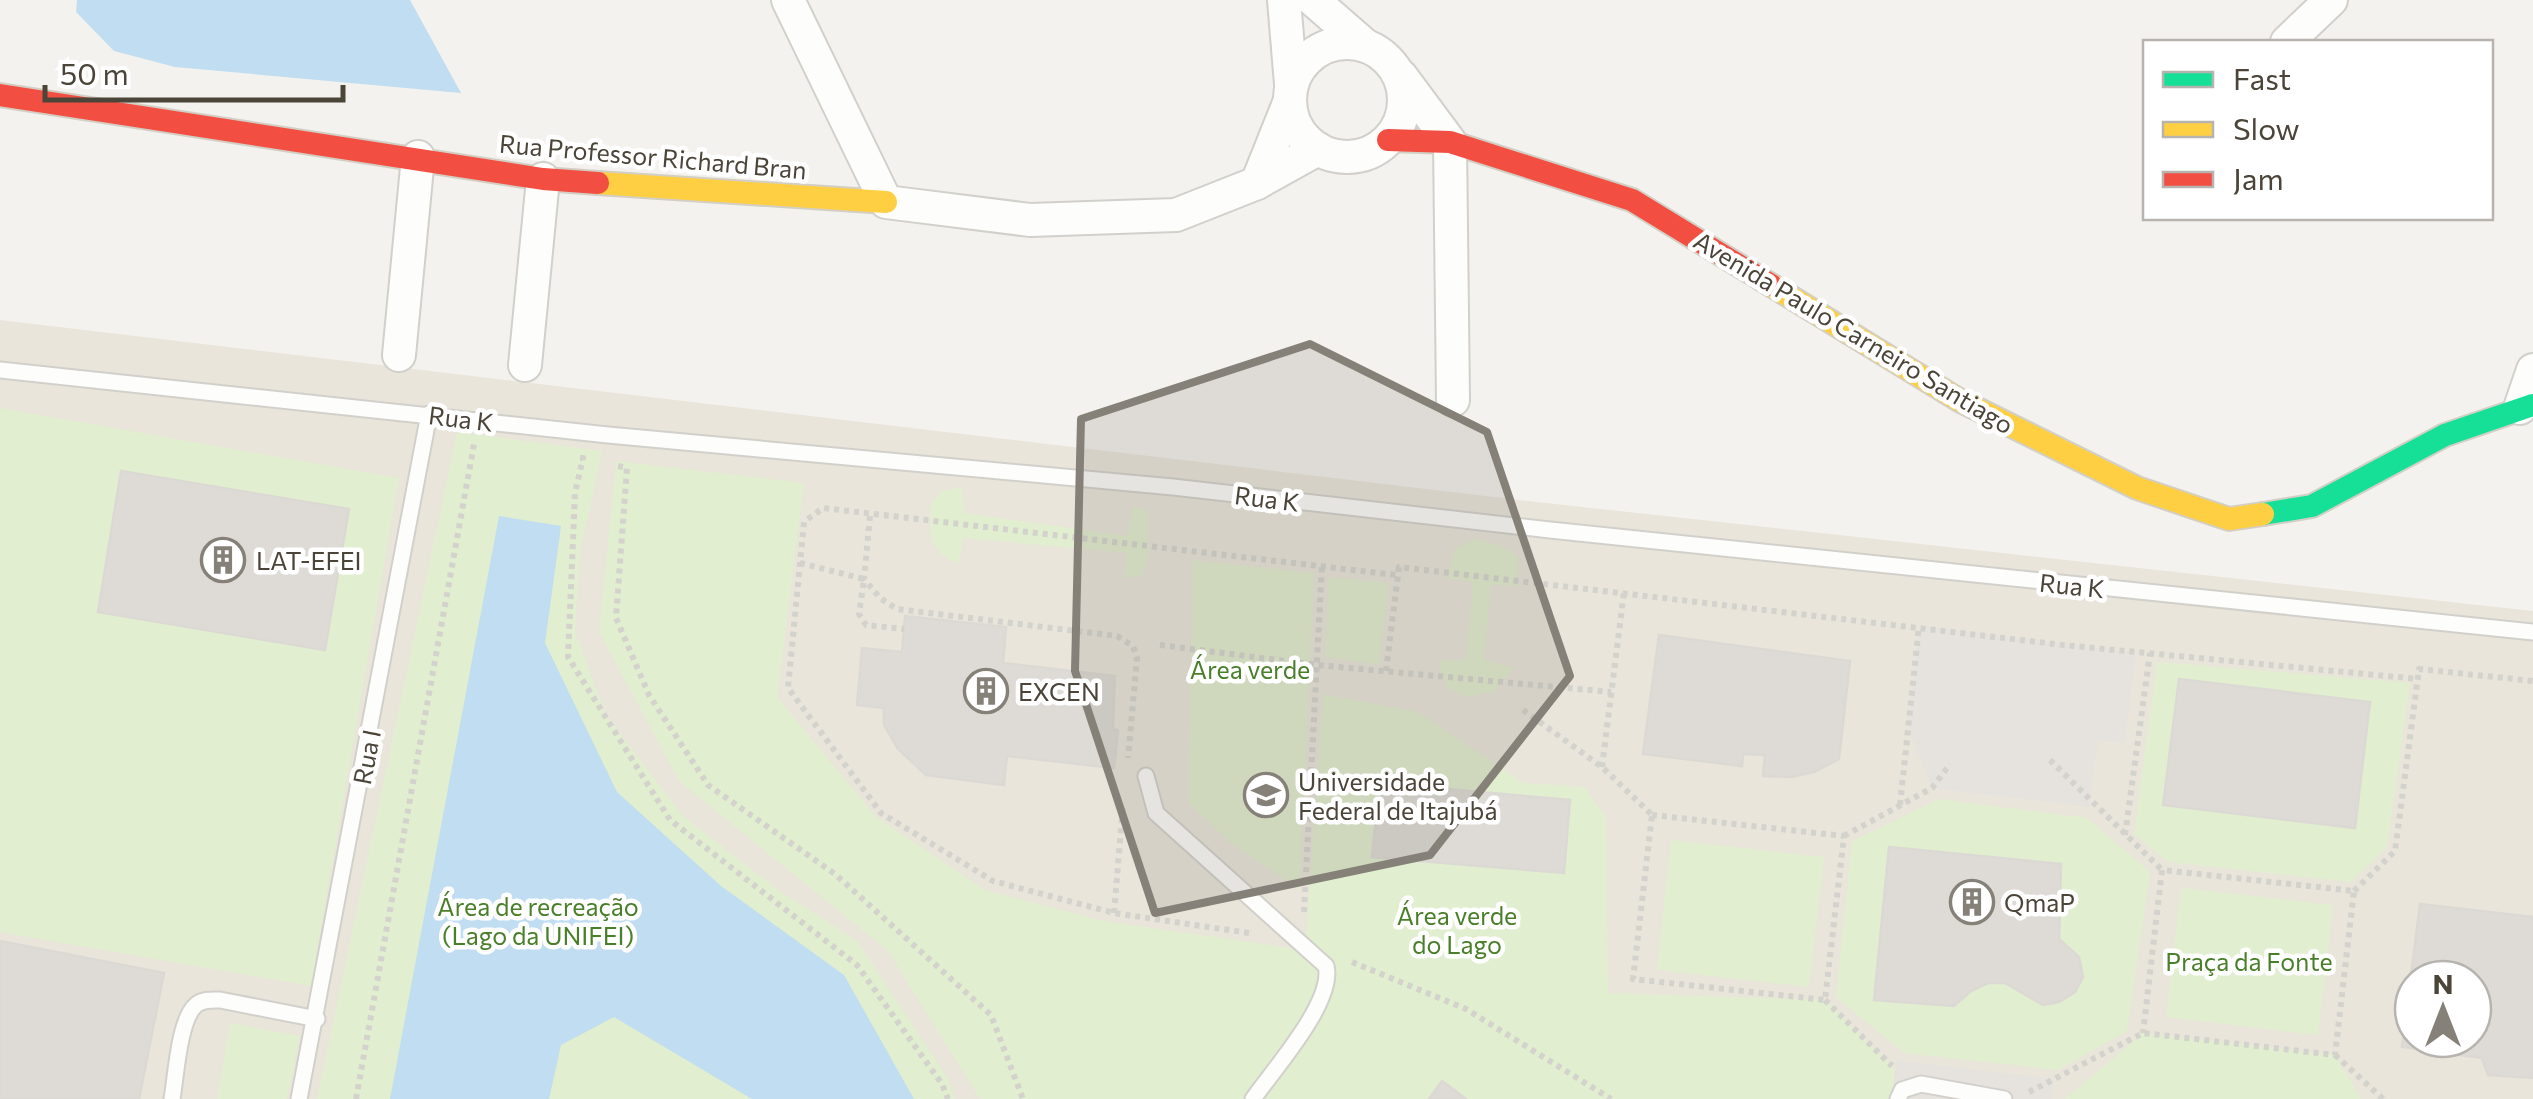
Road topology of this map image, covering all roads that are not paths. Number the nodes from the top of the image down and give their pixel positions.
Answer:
1 (788, 0) edge
2 (1284, 0) edge
3 (1313, 0) edge
4 (2331, 0) edge
5 (2289, 40) edge
6 (1366, 46) junction
7 (1396, 69) junction
8 (1290, 94) junction
9 (0, 95) edge
10 (1388, 140) junction
11 (1450, 142) junction
12 (1318, 150) junction
13 (418, 158) junction
14 (544, 179) junction
15 (1256, 183) junction
16 (886, 202) junction
17 (399, 355) dead end
18 (525, 365) dead end
19 (0, 370) edge
20 (2533, 370) edge
21 (1453, 400) dead end
22 (2526, 407) edge
23 (430, 414) junction
24 (2533, 632) edge
25 (1146, 776) dead end
26 (317, 1019) junction
27 (1900, 1094) edge
28 (172, 1099) edge
29 (299, 1099) edge
30 (1253, 1099) edge
31 (2004, 1099) edge

1 - 16 street
2 - 8 street
3 - 6 street
4 - 5 street
6 - 7 street
6 - 8 street
7 - 10 street
7 - 11 street
8 - 12 street
8 - 15 street
9 - 13 street, Rua Professor Richard Bran
10 - 11 street, Avenida Paulo Carneiro Santiago
10 - 12 street
11 - 21 street
11 - 22 street, Avenida Paulo Carneiro Santiago
12 - 15 street
13 - 14 street, Rua Professor Richard Bran
13 - 17 street
14 - 16 street, Rua Professor Richard Bran
14 - 18 street
15 - 16 street
19 - 23 lane, Rua K
20 - 22 street
23 - 24 lane, Rua K
23 - 26 lane, Rua I
25 - 30 lane
26 - 28 lane
26 - 29 lane, Rua I
27 - 31 lane

